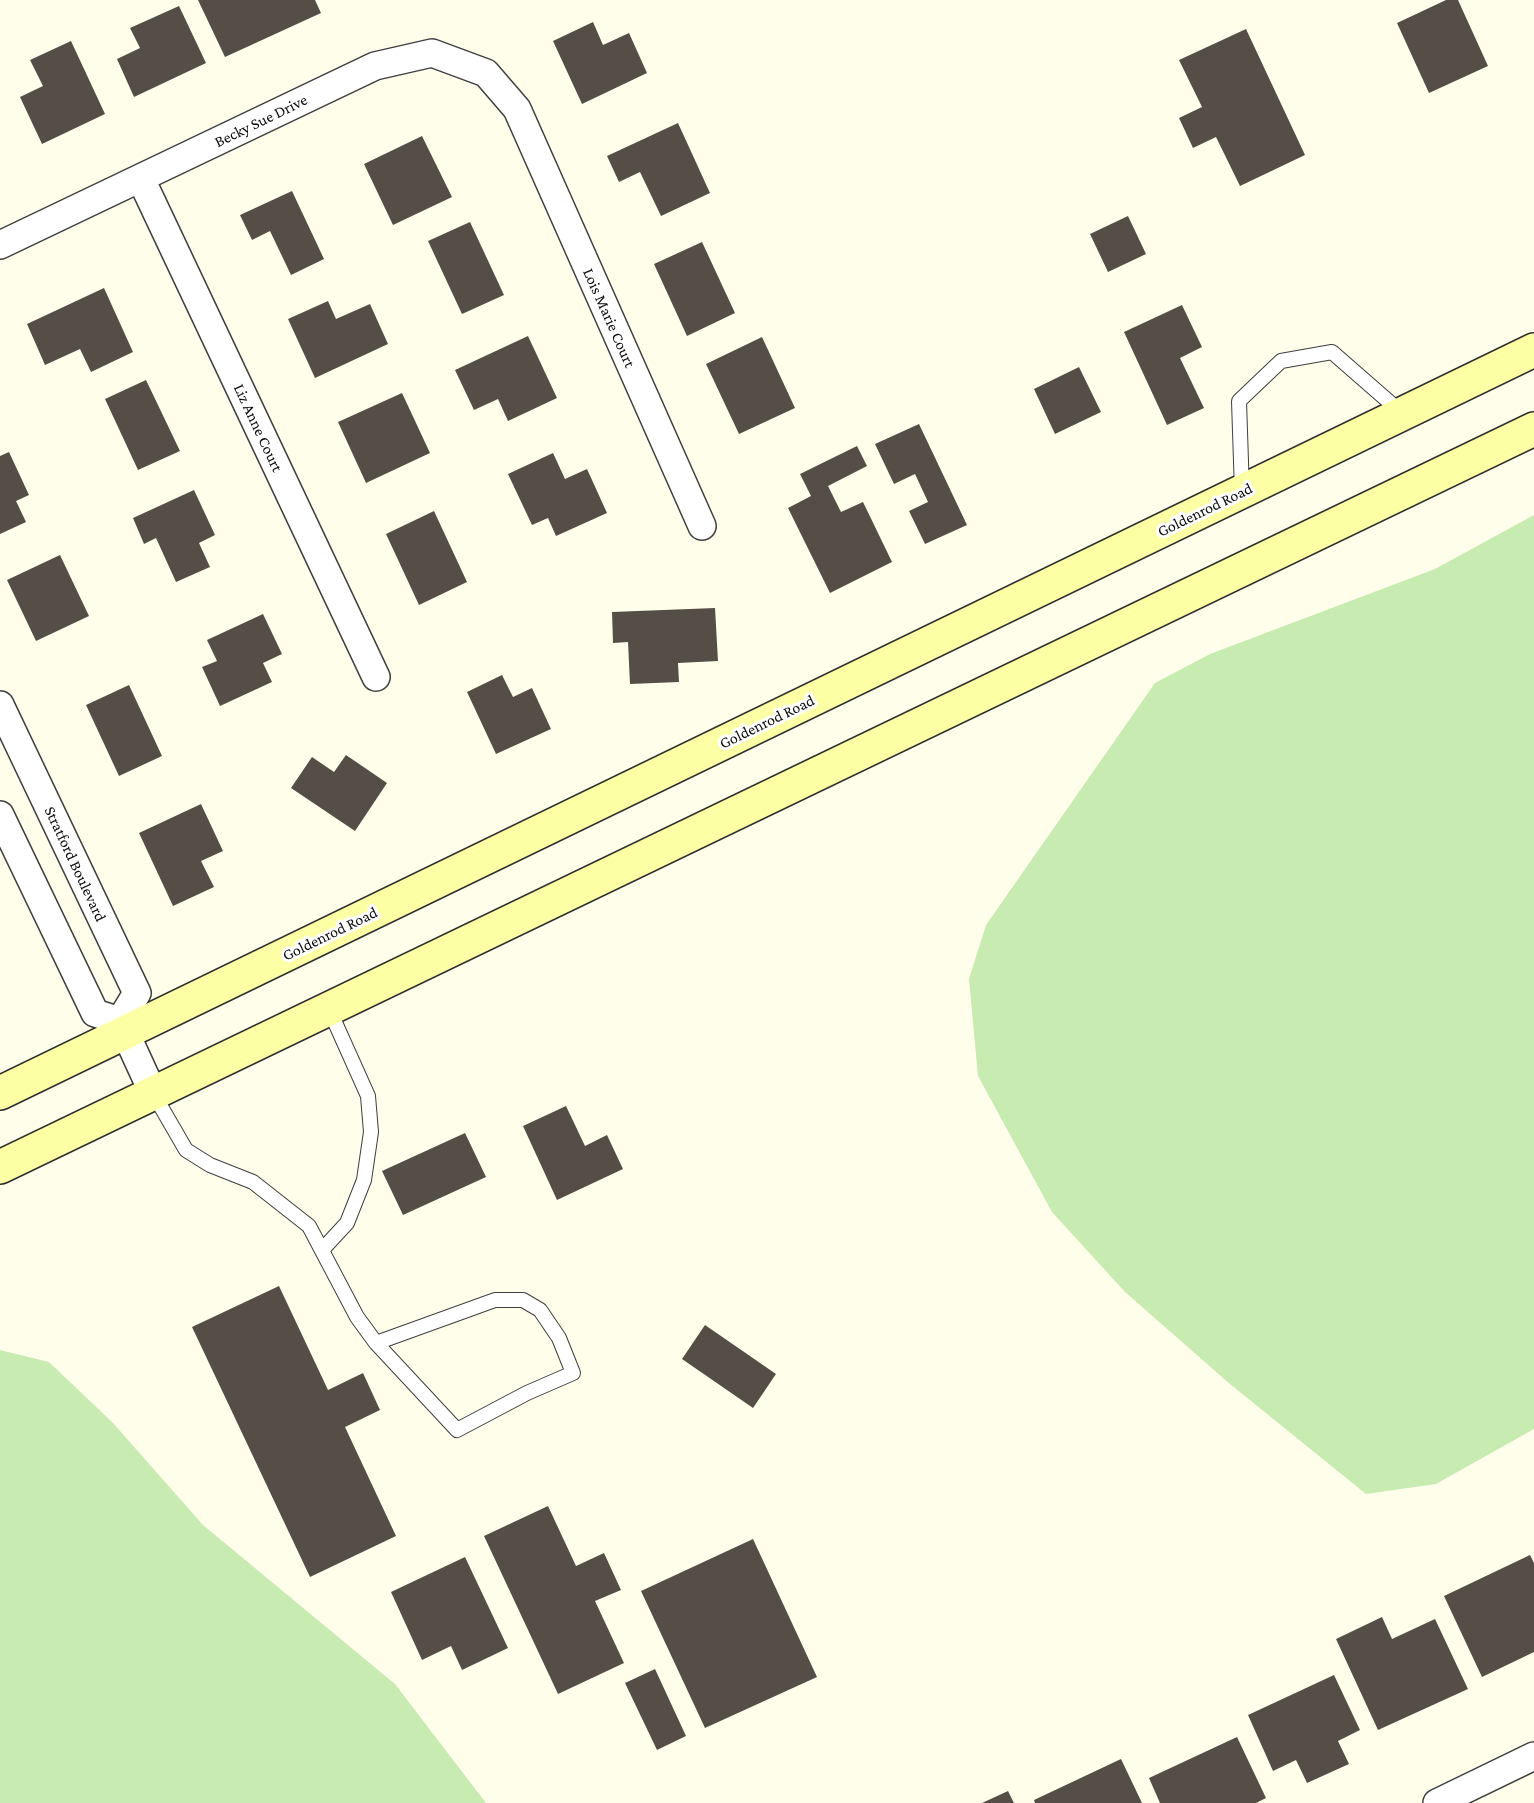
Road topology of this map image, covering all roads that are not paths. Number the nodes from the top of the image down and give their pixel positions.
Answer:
1 (517, 109) joint
2 (141, 179) junction
3 (0, 245) edge
4 (1534, 350) edge
5 (1403, 414) junction
6 (1534, 429) edge
7 (1242, 492) junction
8 (702, 526) dead end
9 (376, 677) dead end
10 (0, 705) edge
11 (0, 815) edge
12 (328, 1009) junction
13 (123, 1027) junction
14 (0, 1093) edge
15 (153, 1093) junction
16 (0, 1167) edge
17 (322, 1250) junction
18 (376, 1343) junction
19 (1534, 1756) edge
20 (1437, 1803) edge

1 - 2 street, Becky Sue Drive
1 - 8 street, Lois Marie Court
2 - 3 street, Becky Sue Drive
2 - 9 street, Liz Anne Court
4 - 5 main road, Goldenrod Road
5 - 7 main road, Goldenrod Road
5 - 7 lane
6 - 12 main road
7 - 13 main road, Goldenrod Road
10 - 13 street, Stratford Boulevard
11 - 13 street
12 - 15 main road
12 - 17 lane
13 - 14 main road, Goldenrod Road
13 - 15 street
15 - 16 main road
15 - 17 lane
17 - 18 lane
18 - 18 lane
19 - 20 street

